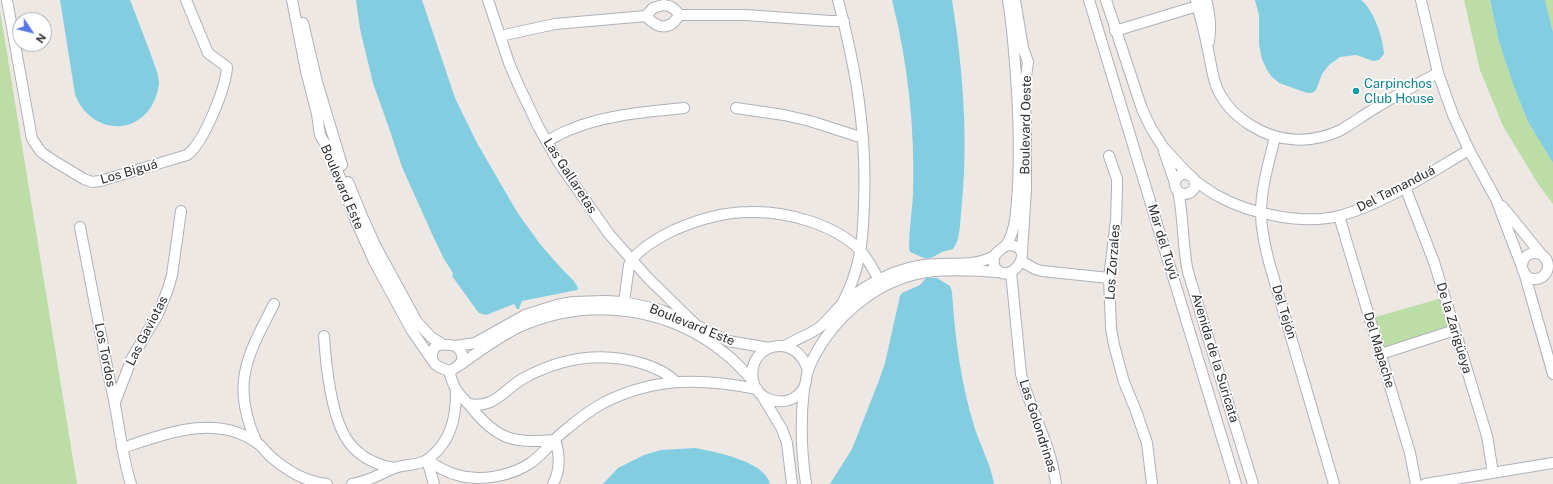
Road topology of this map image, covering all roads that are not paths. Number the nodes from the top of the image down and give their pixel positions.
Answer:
1 (7, 0) edge
2 (186, 0) edge
3 (292, 0) edge
4 (299, 0) edge
5 (488, 0) edge
6 (838, 0) edge
7 (1090, 0) edge
8 (1106, 0) edge
9 (1421, 0) edge
10 (1012, 2) edge
11 (1201, 2) edge
12 (679, 14) junction
13 (646, 16) junction
14 (844, 21) junction
15 (1116, 31) junction
16 (301, 33) junction
17 (500, 36) junction
18 (1025, 56) junction
19 (1015, 66) junction
20 (1027, 73) junction
21 (1438, 73) junction
22 (684, 108) dead end
23 (736, 108) dead end
24 (319, 126) junction
25 (330, 126) junction
26 (1275, 137) junction
27 (863, 138) junction
28 (334, 139) junction
29 (547, 142) junction
30 (325, 145) junction
31 (1163, 148) junction
32 (1469, 150) junction
33 (1109, 156) dead end
34 (1022, 167) junction
35 (1186, 186) junction
36 (1405, 187) junction
37 (1496, 199) junction
38 (180, 211) dead end
39 (1261, 212) junction
40 (1339, 216) junction
41 (358, 218) junction
42 (80, 226) dead end
43 (1006, 245) junction
44 (860, 251) junction
45 (1541, 254) junction
46 (994, 256) junction
47 (1022, 257) junction
48 (632, 260) junction
49 (1551, 264) edge
50 (1523, 270) junction
51 (999, 272) junction
52 (1011, 272) junction
53 (1546, 276) edge
54 (1109, 278) junction
55 (881, 283) junction
56 (392, 287) junction
57 (1531, 298) junction
58 (274, 304) dead end
59 (623, 306) junction
60 (841, 306) junction
61 (696, 325) junction
62 (1455, 330) junction
63 (324, 336) dead end
64 (442, 344) junction
65 (456, 346) junction
66 (785, 346) junction
67 (769, 348) junction
68 (1381, 354) junction
69 (432, 359) junction
70 (460, 365) junction
71 (808, 370) junction
72 (449, 371) junction
73 (1553, 374) edge
74 (676, 382) junction
75 (757, 388) junction
76 (804, 388) junction
77 (456, 391) junction
78 (115, 402) junction
79 (469, 404) junction
80 (555, 440) junction
81 (258, 443) junction
82 (122, 448) junction
83 (427, 460) junction
84 (1553, 463) edge
85 (394, 468) junction
86 (1493, 473) junction
87 (131, 484) edge
88 (327, 484) edge
89 (352, 484) edge
90 (434, 484) edge
91 (553, 484) edge
92 (792, 484) edge
93 (806, 484) edge
94 (1056, 484) edge
95 (1152, 484) edge
96 (1236, 484) edge
97 (1253, 484) edge
98 (1334, 484) edge
99 (1416, 484) edge
100 (1425, 484) edge

1 - 2 street, Los Biguá
3 - 16 street, Boulevard Este
4 - 16 street, Boulevard Este
5 - 17 street, Las Gallaretas
6 - 14 street
7 - 96 street, Mar del Tuyú
8 - 15 street
9 - 21 street
10 - 18 street, Boulevard Oeste
10 - 19 street, Boulevard Oeste
11 - 15 street
11 - 26 street
12 - 13 street
12 - 13 street
12 - 14 street
13 - 17 street
14 - 27 street
15 - 31 street
16 - 24 street, Boulevard Este
16 - 25 street, Boulevard Este
17 - 29 street, Las Gallaretas
18 - 19 street
18 - 20 street, Boulevard Oeste
19 - 20 street
19 - 34 street, Boulevard Oeste
20 - 34 street, Boulevard Oeste
21 - 26 street
21 - 32 street
22 - 29 street
23 - 27 street
24 - 25 street
24 - 30 street, Boulevard Este
25 - 28 street, Boulevard Este
26 - 39 street, Del Tejón
27 - 44 street
28 - 30 street
28 - 41 street, Boulevard Este
29 - 48 street, Las Gallaretas
30 - 41 street, Boulevard Este
31 - 35 street
31 - 35 street
32 - 36 street, Del Tamanduá
32 - 37 street
33 - 54 street, Los Zorzales
34 - 43 street, Boulevard Oeste
34 - 47 street, Boulevard Oeste
35 - 39 street, Del Tamanduá
35 - 97 street, Avenida de la Suricata
36 - 40 street, Del Tamanduá
36 - 62 street, De la Zarigüeya
37 - 45 street
37 - 50 street
38 - 78 street, Las Gaviotas
39 - 40 street, Del Tamanduá
39 - 98 street, Del Tejón
40 - 68 street, Del Mapache
41 - 56 street, Boulevard Este
42 - 78 street, Los Tordos
43 - 46 street
43 - 47 street
44 - 48 street
44 - 55 street
44 - 60 street
45 - 49 street
45 - 50 street
46 - 51 street
46 - 55 street
47 - 52 street
47 - 54 street
48 - 59 street
48 - 61 street, Las Gallaretas
49 - 53 street
50 - 53 street
50 - 57 street
51 - 52 street
51 - 55 street
52 - 94 street, Las Golondrinas
53 - 57 street
54 - 95 street, Los Zorzales
55 - 60 street
55 - 71 street
56 - 64 street, Boulevard Este
56 - 69 street, Boulevard Este
57 - 73 street
58 - 81 street
59 - 61 street, Boulevard Este
59 - 65 street, Boulevard Este
59 - 70 street, Boulevard Este
59 - 75 street, Boulevard Este
60 - 66 street
61 - 67 street, Boulevard Este
62 - 68 street
62 - 86 street, De la Zarigüeya
63 - 85 street
64 - 65 street
64 - 69 street
65 - 70 street
66 - 67 street
66 - 71 street
67 - 75 street
68 - 99 street, Del Mapache
69 - 72 street
70 - 72 street
71 - 76 street
72 - 77 street
74 - 75 street
74 - 79 street
74 - 80 street
75 - 76 street
75 - 92 street
76 - 93 street
77 - 79 street
77 - 83 street
78 - 82 street, Los Tordos
79 - 80 street
80 - 83 street
80 - 91 street
81 - 82 street
81 - 88 street
82 - 87 street, Los Tordos
83 - 85 street
83 - 90 street
84 - 86 street
85 - 89 street
86 - 100 street

